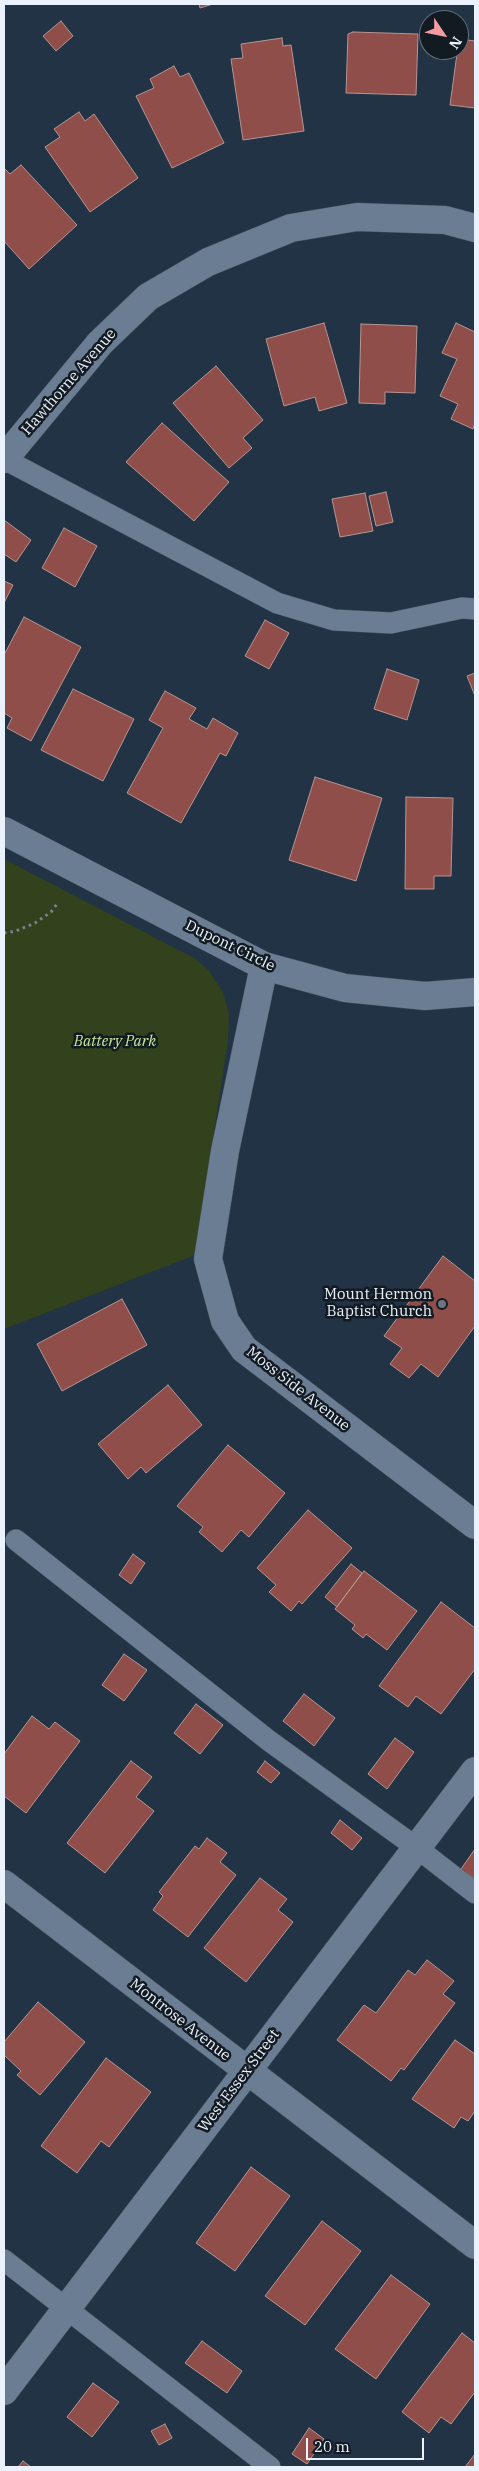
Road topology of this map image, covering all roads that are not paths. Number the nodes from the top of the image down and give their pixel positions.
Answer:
1 (475, 228) edge
2 (4, 459) edge
3 (475, 609) edge
4 (4, 831) edge
5 (264, 966) junction
6 (475, 992) edge
7 (475, 1525) edge
8 (16, 1540) dead end
9 (475, 1771) edge
10 (417, 1848) junction
11 (4, 1884) edge
12 (475, 1893) edge
13 (246, 2071) junction
14 (475, 2246) edge
15 (4, 2260) edge
16 (66, 2309) junction
17 (4, 2391) edge
18 (270, 2467) edge

1 - 2 street, Hawthorne Avenue
2 - 3 lane
4 - 5 street, Dupont Circle
5 - 6 street, Dupont Circle
5 - 7 street, Moss Side Avenue
8 - 10 lane
9 - 10 street, West Essex Street
10 - 12 lane
10 - 13 street, West Essex Street
11 - 13 street, Montrose Avenue
13 - 14 street, Montrose Avenue
13 - 16 street, West Essex Street
15 - 16 lane
16 - 17 street, West Essex Street
16 - 18 lane

